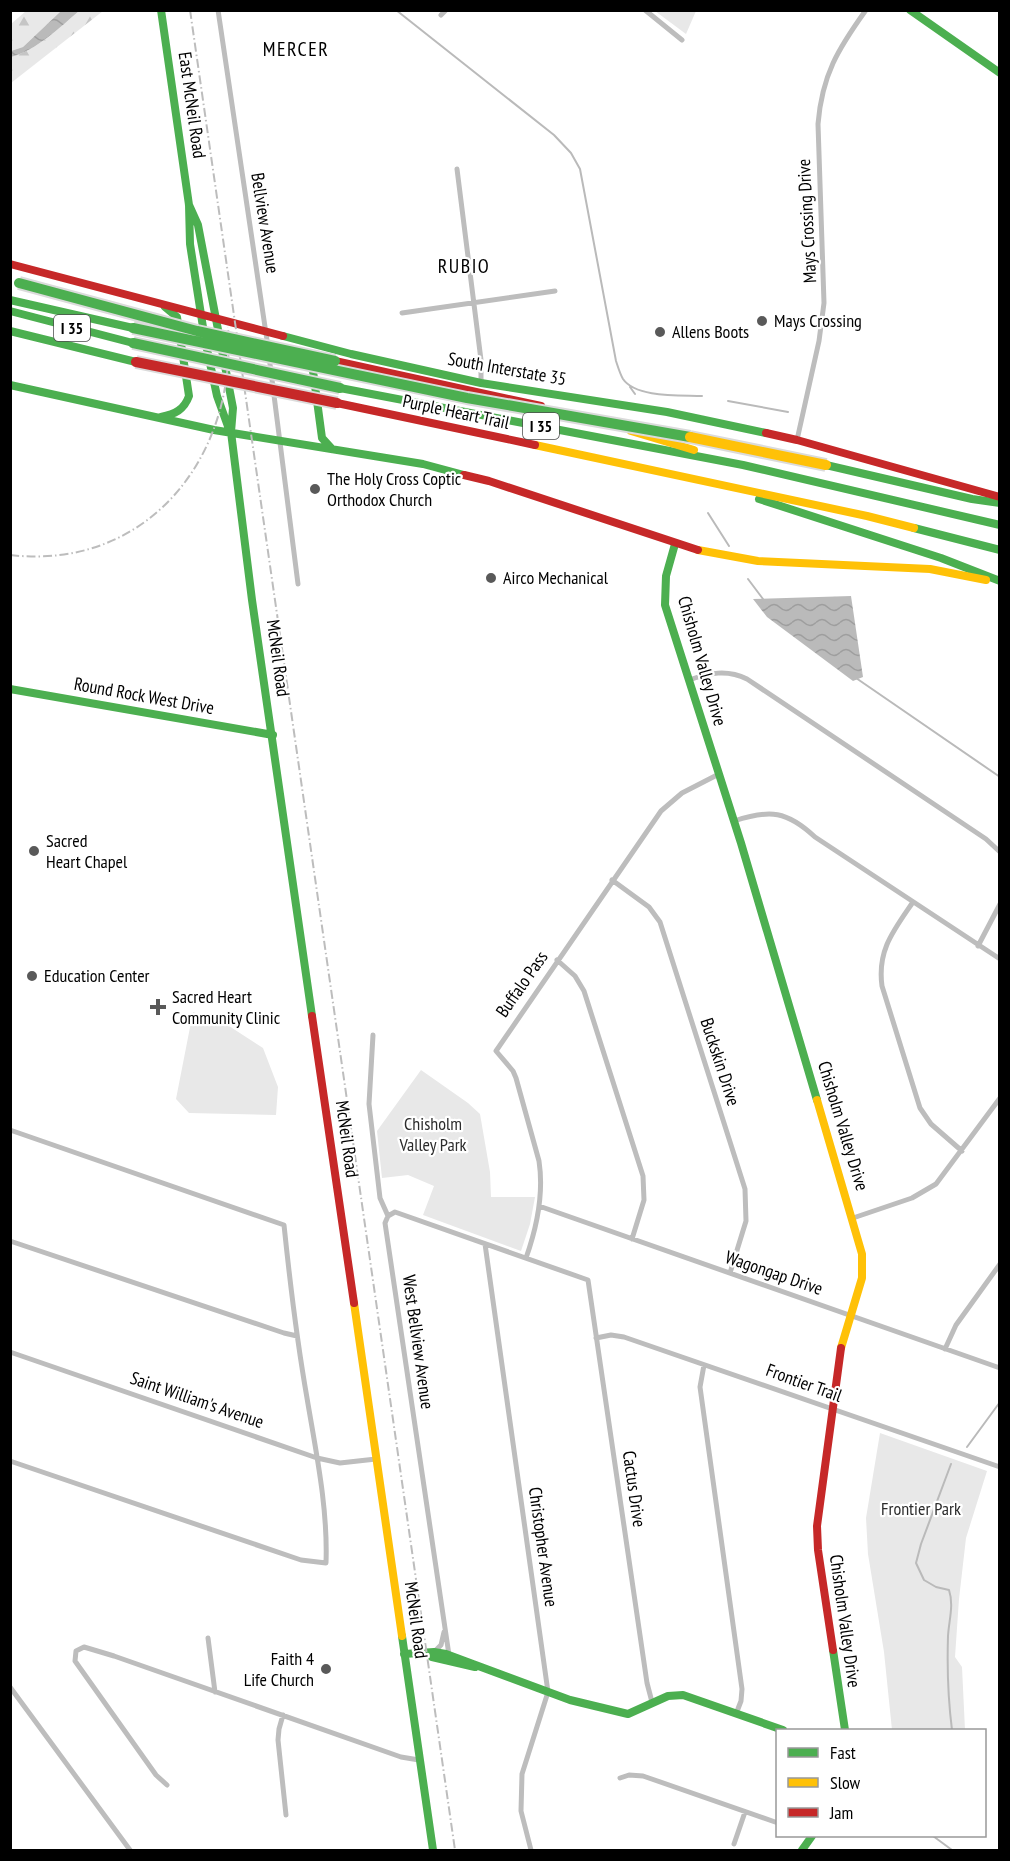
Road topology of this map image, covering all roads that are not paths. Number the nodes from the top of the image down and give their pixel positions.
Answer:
1 (161, 10) edge
2 (218, 10) edge
3 (645, 10) edge
4 (866, 10) edge
5 (910, 10) edge
6 (682, 40) dead end
7 (999, 73) edge
8 (457, 169) dead end
9 (189, 205) junction
10 (10, 264) edge
11 (15, 281) edge
12 (555, 291) dead end
13 (10, 300) edge
14 (474, 303) junction
15 (161, 305) junction
16 (10, 310) edge
17 (402, 313) dead end
18 (200, 314) junction
19 (214, 317) junction
20 (266, 330) junction
21 (10, 331) edge
22 (351, 354) junction
23 (481, 383) junction
24 (10, 385) edge
25 (157, 418) junction
26 (231, 432) junction
27 (797, 440) junction
28 (280, 441) junction
29 (333, 449) junction
30 (742, 465) junction
31 (734, 489) junction
32 (999, 497) edge
33 (999, 503) edge
34 (999, 525) edge
35 (675, 544) junction
36 (999, 550) edge
37 (999, 582) edge
38 (298, 584) dead end
39 (689, 680) junction
40 (10, 689) edge
41 (273, 735) junction
42 (719, 774) junction
43 (734, 821) junction
44 (999, 852) edge
45 (612, 880) junction
46 (913, 902) junction
47 (999, 904) edge
48 (978, 946) junction
49 (999, 959) edge
50 (557, 960) junction
51 (373, 1035) dead end
52 (999, 1098) edge
53 (10, 1130) edge
54 (962, 1151) junction
55 (539, 1206) junction
56 (388, 1216) junction
57 (853, 1218) junction
58 (632, 1239) junction
59 (10, 1241) edge
60 (485, 1244) junction
61 (526, 1258) junction
62 (999, 1264) edge
63 (730, 1273) junction
64 (851, 1316) junction
65 (297, 1336) junction
66 (596, 1338) junction
67 (945, 1349) junction
68 (10, 1352) edge
69 (704, 1365) junction
70 (999, 1368) edge
71 (833, 1410) junction
72 (317, 1458) junction
73 (376, 1460) junction
74 (10, 1461) edge
75 (999, 1467) edge
76 (445, 1628) junction
77 (208, 1638) dead end
78 (430, 1653) junction
79 (404, 1654) junction
80 (449, 1655) junction
81 (478, 1668) junction
82 (10, 1687) edge
83 (215, 1692) junction
84 (548, 1692) junction
85 (652, 1702) junction
86 (736, 1714) junction
87 (283, 1715) junction
88 (777, 1729) edge
89 (845, 1729) edge
90 (419, 1760) junction
91 (620, 1778) dead end
92 (166, 1785) dead end
93 (745, 1812) junction
94 (286, 1815) dead end
95 (776, 1823) edge
96 (808, 1837) edge
97 (734, 1844) dead end
98 (130, 1851) edge
99 (432, 1851) edge
100 (531, 1851) edge
101 (802, 1851) edge

1 - 9 main road, East McNeil Road
2 - 20 street, Bellview Avenue
3 - 6 street
4 - 27 street, Mays Crossing Drive
5 - 7 main road
8 - 14 street
9 - 18 main road, East McNeil Road
9 - 19 main road, East McNeil Road
10 - 15 main road, South Interstate 35
11 - 30 main road, bridge
12 - 14 street
13 - 33 main road, bridge
14 - 17 street
14 - 23 street
15 - 18 main road, South Interstate 35
15 - 25 main road
16 - 30 main road, Purple Heart Trail / I 35, bridge
18 - 19 main road, South Interstate 35
18 - 26 main road, McNeil Road
19 - 20 main road, South Interstate 35
19 - 26 main road, McNeil Road
20 - 22 main road, South Interstate 35
20 - 28 street, Bellview Avenue
21 - 31 main road, Purple Heart Trail / I 35, bridge
22 - 23 main road, South Interstate 35
22 - 29 main road
23 - 27 main road, South Interstate 35
24 - 25 main road
25 - 26 main road
26 - 28 main road
26 - 41 main road, McNeil Road
27 - 32 main road, South Interstate 35
28 - 29 main road
28 - 38 street, Bellview Avenue
29 - 35 main road
30 - 34 main road, Purple Heart Trail / I 35
31 - 36 main road, Purple Heart Trail / I 35
31 - 37 main road
35 - 37 main road
35 - 39 main road, Chisholm Valley Drive
39 - 42 main road, Chisholm Valley Drive
39 - 44 street
40 - 41 main road, Round Rock West Drive
41 - 73 main road, McNeil Road
42 - 43 main road, Chisholm Valley Drive
42 - 45 street, Buffalo Pass
43 - 46 street
43 - 57 main road, Chisholm Valley Drive
45 - 50 street, Buffalo Pass
45 - 63 street, Buckskin Drive
46 - 48 street
46 - 54 street
47 - 48 street
48 - 49 street
50 - 55 street, Buffalo Pass
50 - 58 street
51 - 56 street, West Bellview Avenue
52 - 54 street
53 - 65 street
54 - 57 street
55 - 58 street, Wagongap Drive
55 - 61 street, Buffalo Pass
56 - 60 street
56 - 76 street, West Bellview Avenue
57 - 64 main road, Chisholm Valley Drive
58 - 63 street, Wagongap Drive
59 - 65 street
60 - 61 street
60 - 84 street, Christopher Avenue
61 - 66 street, Cactus Drive
62 - 67 street
63 - 64 street, Wagongap Drive
64 - 67 street, Wagongap Drive
64 - 71 main road, Chisholm Valley Drive
65 - 72 street
66 - 69 street, Frontier Trail
66 - 85 street, Cactus Drive
67 - 70 street, Wagongap Drive
68 - 72 street, Saint William's Avenue
69 - 71 street, Frontier Trail
69 - 86 street
71 - 75 street, Frontier Trail
71 - 89 main road, Chisholm Valley Drive
72 - 73 street, Saint William's Avenue
72 - 74 street
73 - 79 main road, McNeil Road
76 - 78 street
76 - 80 street, West Bellview Avenue
77 - 83 street
78 - 79 main road
78 - 80 main road
78 - 81 main road
79 - 90 main road, McNeil Road
80 - 81 main road
81 - 84 main road
82 - 98 street
83 - 87 street
83 - 92 street
84 - 85 main road
84 - 100 street, Christopher Avenue
85 - 86 main road
86 - 88 main road
87 - 90 street
87 - 94 street
90 - 99 main road, McNeil Road
91 - 93 street
93 - 95 street
93 - 97 street
96 - 101 main road

